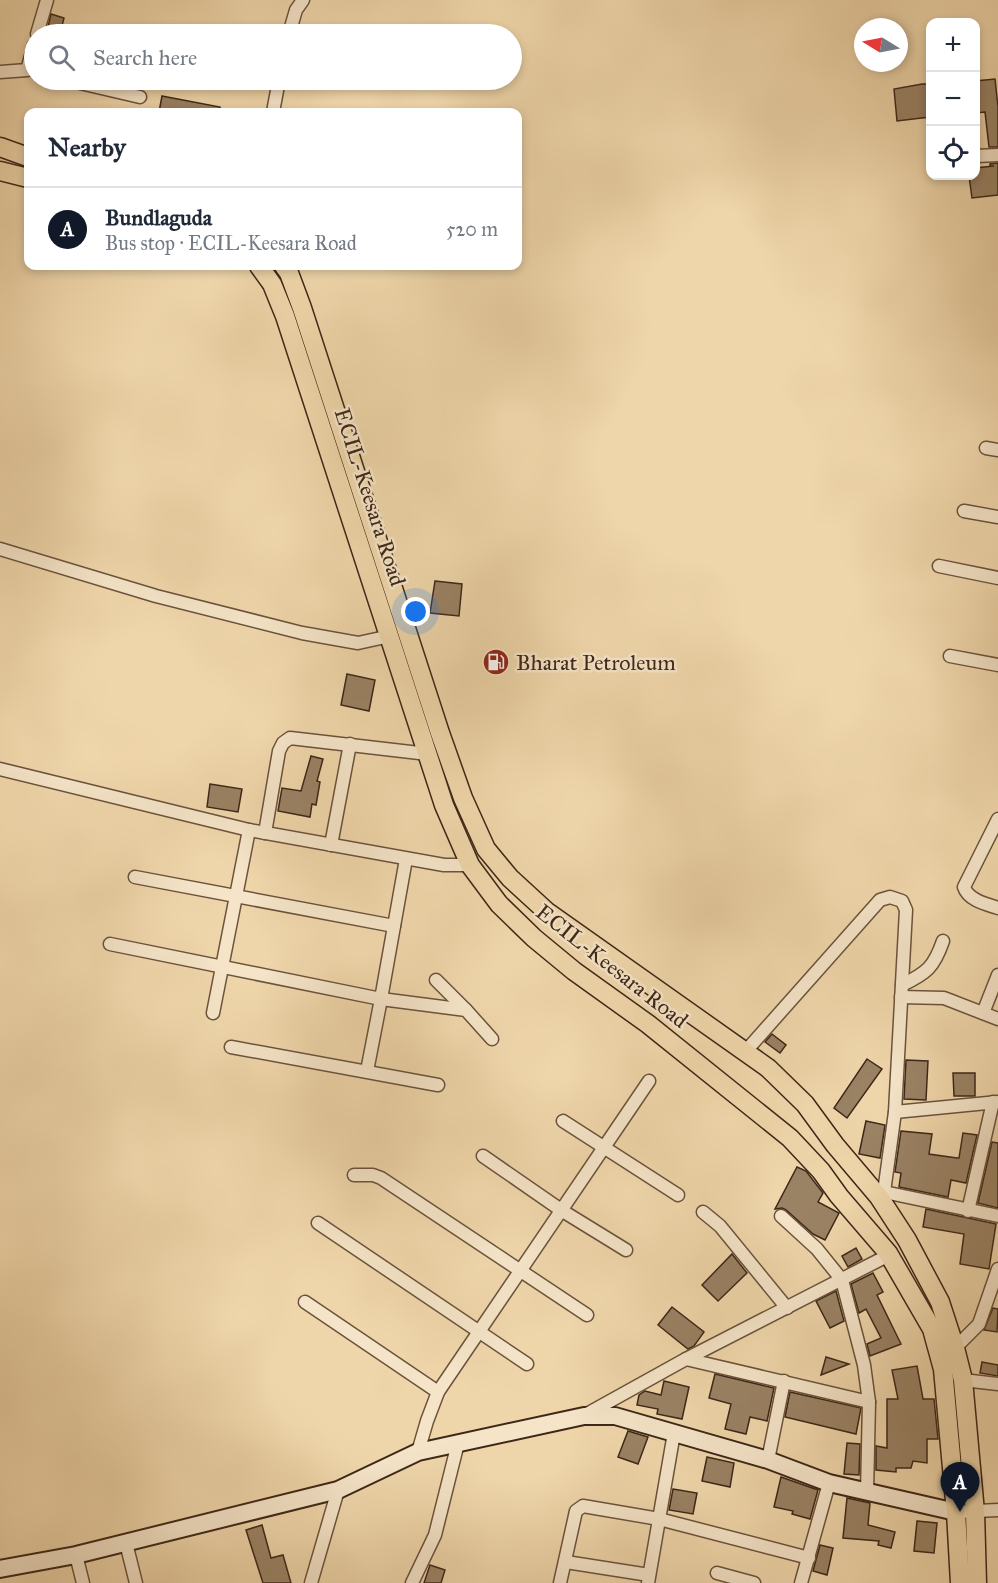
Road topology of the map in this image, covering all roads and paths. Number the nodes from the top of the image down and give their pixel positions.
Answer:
1 (47, 0) edge
2 (303, 0) edge
3 (40, 24) edge
4 (292, 24) edge
5 (24, 71) edge
6 (0, 72) edge
7 (110, 90) edge
8 (277, 90) edge
9 (140, 97) dead end
10 (274, 108) edge
11 (0, 147) edge
12 (998, 155) edge
13 (24, 156) edge
14 (980, 156) edge
15 (0, 171) edge
16 (24, 177) edge
17 (262, 270) edge
18 (287, 270) edge
19 (964, 511) dead end
20 (998, 518) edge
21 (0, 549) edge
22 (939, 566) dead end
23 (998, 578) edge
24 (390, 636) junction
25 (950, 656) dead end
26 (998, 665) edge
27 (442, 738) junction
28 (350, 744) junction
29 (429, 754) junction
30 (0, 769) edge
31 (998, 819) edge
32 (249, 830) junction
33 (265, 833) junction
34 (331, 845) junction
35 (406, 859) junction
36 (470, 865) junction
37 (135, 877) dead end
38 (236, 896) junction
39 (998, 908) edge
40 (394, 926) junction
41 (943, 941) dead end
42 (110, 944) dead end
43 (222, 966) junction
44 (998, 975) edge
45 (436, 980) dead end
46 (902, 991) junction
47 (381, 999) junction
48 (466, 1010) junction
49 (213, 1013) dead end
50 (983, 1013) junction
51 (998, 1019) edge
52 (492, 1039) dead end
53 (231, 1047) dead end
54 (744, 1052) junction
55 (367, 1071) junction
56 (649, 1081) dead end
57 (438, 1085) dead end
58 (995, 1102) edge
59 (895, 1112) junction
60 (563, 1121) dead end
61 (605, 1148) junction
62 (483, 1156) dead end
63 (354, 1174) dead end
64 (678, 1195) dead end
65 (881, 1195) junction
66 (561, 1210) junction
67 (968, 1211) junction
68 (703, 1212) dead end
69 (781, 1216) dead end
70 (998, 1216) edge
71 (318, 1223) dead end
72 (626, 1250) dead end
73 (889, 1255) junction
74 (998, 1269) edge
75 (519, 1272) junction
76 (842, 1280) junction
77 (305, 1302) dead end
78 (787, 1308) junction
79 (587, 1315) dead end
80 (478, 1332) junction
81 (955, 1348) junction
82 (686, 1359) junction
83 (527, 1364) dead end
84 (963, 1380) junction
85 (784, 1381) junction
86 (998, 1384) edge
87 (438, 1392) junction
88 (869, 1402) junction
89 (584, 1416) junction
90 (674, 1433) junction
91 (458, 1443) junction
92 (418, 1452) junction
93 (768, 1460) junction
94 (829, 1483) junction
95 (338, 1490) junction
96 (867, 1492) junction
97 (998, 1510) edge
98 (956, 1512) junction
99 (975, 1512) junction
100 (659, 1519) junction
101 (126, 1543) junction
102 (76, 1555) junction
103 (808, 1558) junction
104 (566, 1562) junction
105 (0, 1569) edge
106 (717, 1573) dead end
107 (649, 1579) edge
108 (83, 1583) edge
109 (136, 1583) edge
110 (311, 1583) edge
111 (412, 1583) edge
112 (560, 1583) edge
113 (754, 1583) edge
114 (801, 1583) edge
115 (960, 1583) edge
116 (977, 1583) edge

1 - 3 street
2 - 4 street
5 - 6 street
7 - 9 street
8 - 10 street
11 - 13 main road
12 - 14 street
15 - 16 main road
17 - 24 main road, ECIL-Keesara Road
18 - 27 main road, ECIL-Keesara Road
19 - 20 street
21 - 24 street
22 - 23 street
24 - 29 main road, ECIL-Keesara Road
25 - 26 street
27 - 29 main road
27 - 54 main road, ECIL-Keesara Road
28 - 29 street
28 - 33 street
28 - 34 street
29 - 36 main road, ECIL-Keesara Road
30 - 32 street
31 - 39 street
32 - 33 street
32 - 38 street
33 - 34 street
34 - 35 street
35 - 36 street
35 - 40 street
36 - 73 main road, ECIL-Keesara Road
37 - 38 street
38 - 40 street
38 - 43 street
40 - 47 street
41 - 46 street
42 - 43 street
43 - 47 street
43 - 49 street
44 - 50 street
45 - 48 street
46 - 50 street
46 - 54 street
46 - 59 street
47 - 48 street
47 - 55 street
48 - 52 street
50 - 51 street
53 - 55 street
54 - 65 main road, ECIL-Keesara Road
55 - 57 street
56 - 61 street
58 - 59 street
58 - 67 street
59 - 65 street
60 - 61 street
61 - 64 street
61 - 66 street
62 - 66 street
63 - 75 street
65 - 67 street
65 - 81 main road, ECIL-Keesara Road
66 - 72 street
66 - 75 street
67 - 70 street
68 - 78 street
69 - 76 street
71 - 80 street
73 - 76 street
73 - 98 main road, ECIL-Keesara Road
74 - 81 street
75 - 79 street
75 - 80 street
76 - 78 street
76 - 88 street
77 - 87 street
78 - 82 street
80 - 83 street
80 - 87 street
81 - 84 main road, ECIL-Keesara Road
82 - 85 street
82 - 89 street
84 - 86 street
84 - 99 main road, ECIL-Keesara Road
85 - 88 street
85 - 93 street
87 - 92 street
88 - 96 street
89 - 90 street
89 - 91 street
90 - 93 street
90 - 100 street
91 - 92 street
91 - 111 street
92 - 95 street
93 - 94 street
94 - 96 street
94 - 103 street
95 - 101 street
95 - 110 street
96 - 98 street
97 - 99 street
98 - 99 street
98 - 115 main road, ECIL-Keesara Road
99 - 116 main road, ECIL-Keesara Road
100 - 103 street
100 - 104 street
100 - 107 street
101 - 102 street
101 - 109 street
102 - 105 street
102 - 108 street
103 - 114 street
104 - 107 street
104 - 112 street
106 - 113 street

